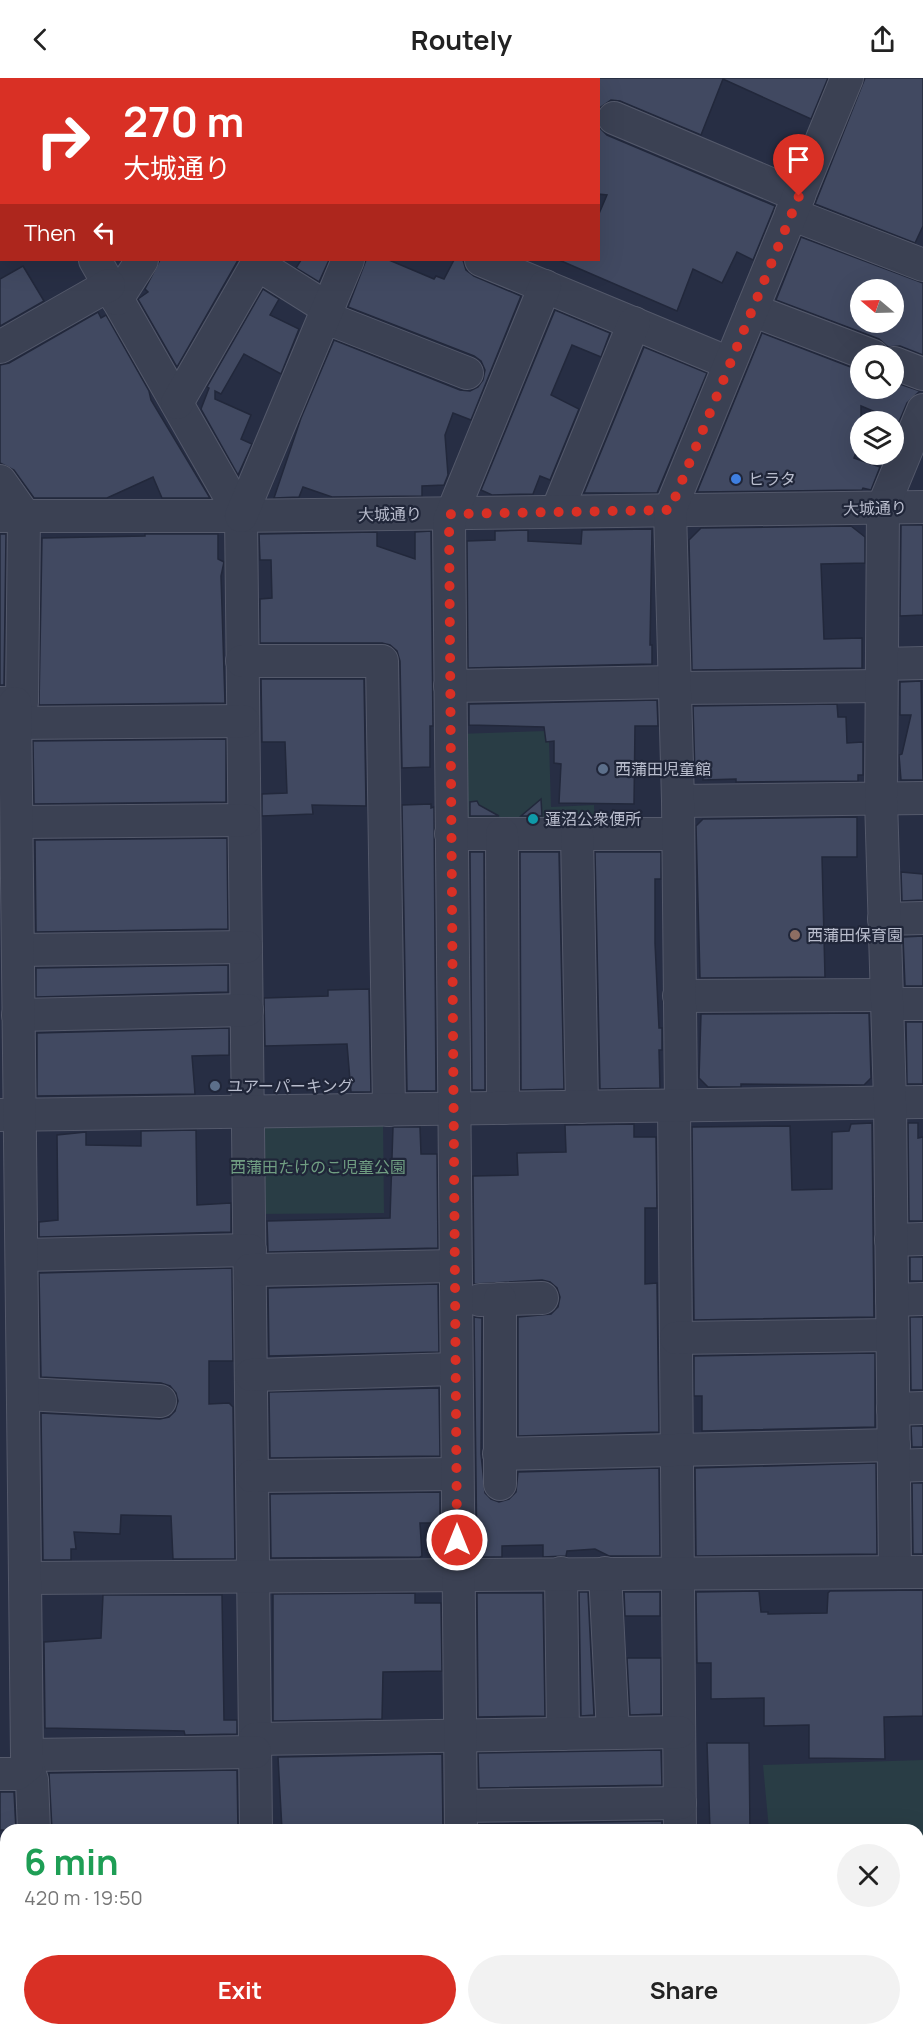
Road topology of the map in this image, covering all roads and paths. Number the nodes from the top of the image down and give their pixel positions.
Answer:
1 (847, 78) edge
2 (614, 118) dead end
3 (795, 205) junction
4 (140, 261) edge
5 (348, 261) edge
6 (483, 261) edge
7 (923, 265) edge
8 (107, 281) edge
9 (545, 286) junction
10 (752, 310) junction
11 (326, 313) junction
12 (634, 323) junction
13 (0, 347) edge
14 (850, 347) edge
15 (729, 363) junction
16 (904, 367) edge
17 (466, 373) dead end
18 (923, 374) edge
19 (177, 403) junction
20 (923, 410) edge
21 (0, 480) edge
22 (883, 507) junction
23 (923, 507) edge
24 (670, 510) junction
25 (557, 512) junction
26 (451, 514) junction
27 (12, 516) edge
28 (241, 516) junction
29 (242, 661) junction
30 (923, 663) edge
31 (882, 675) junction
32 (675, 685) junction
33 (450, 686) junction
34 (10, 709) edge
35 (243, 721) junction
36 (923, 798) edge
37 (881, 799) junction
38 (678, 801) junction
39 (244, 820) junction
40 (18, 822) junction
41 (451, 834) junction
42 (502, 834) junction
43 (577, 834) junction
44 (678, 834) junction
45 (923, 918) edge
46 (884, 919) junction
47 (246, 947) junction
48 (18, 950) junction
49 (679, 996) junction
50 (887, 999) junction
51 (923, 1004) edge
52 (247, 1010) junction
53 (18, 1015) junction
54 (890, 1102) junction
55 (923, 1102) edge
56 (678, 1105) junction
57 (582, 1107) junction
58 (454, 1108) junction
59 (503, 1108) junction
60 (389, 1110) junction
61 (249, 1112) junction
62 (10, 1114) edge
63 (923, 1239) edge
64 (891, 1240) junction
65 (22, 1255) junction
66 (250, 1260) junction
67 (455, 1266) junction
68 (542, 1298) dead end
69 (500, 1299) junction
70 (923, 1299) edge
71 (892, 1300) junction
72 (455, 1301) junction
73 (892, 1335) junction
74 (676, 1338) junction
75 (456, 1369) junction
76 (251, 1375) junction
77 (25, 1394) junction
78 (160, 1401) dead end
79 (908, 1409) edge
80 (677, 1450) junction
81 (904, 1459) edge
82 (457, 1474) junction
83 (252, 1476) junction
84 (909, 1572) edge
85 (561, 1573) junction
86 (605, 1573) junction
87 (457, 1574) junction
88 (677, 1575) junction
89 (252, 1576) junction
90 (26, 1578) junction
91 (679, 1732) junction
92 (613, 1733) junction
93 (563, 1734) junction
94 (460, 1735) junction
95 (255, 1746) junction
96 (18, 1765) edge
97 (680, 1816) edge
98 (461, 1818) edge
99 (34, 1824) edge
100 (256, 1824) edge

1 - 3 street
2 - 3 street
3 - 7 street
3 - 10 street
4 - 8 street
5 - 11 street
6 - 9 street
8 - 13 street
8 - 19 street
9 - 12 street
9 - 26 street
10 - 14 street
10 - 15 street
11 - 17 street
11 - 19 street
11 - 28 street
12 - 15 street
12 - 25 street
15 - 24 street
16 - 18 street
19 - 28 street
20 - 22 street
21 - 27 street
22 - 23 street, 大城通り
22 - 24 street, 大城通り
22 - 31 street
24 - 25 street, 大城通り
24 - 32 street
25 - 26 street, 大城通り
26 - 28 street, 大城通り
26 - 33 street
27 - 28 street, 大城通り
27 - 34 street
28 - 29 street
29 - 35 street
29 - 60 street
30 - 31 street
31 - 32 street
31 - 37 street
32 - 33 street
32 - 38 street
33 - 41 street
34 - 35 street
34 - 40 street
35 - 39 street
36 - 37 street
37 - 38 street
37 - 46 street
38 - 44 street
39 - 40 street
39 - 47 street
40 - 48 street
41 - 42 street
41 - 58 street
42 - 43 street
42 - 59 street
43 - 44 street
43 - 57 street
44 - 49 street
45 - 46 street
46 - 50 street
47 - 48 street
47 - 52 street
48 - 53 street
49 - 50 street
49 - 56 street
50 - 51 street
50 - 54 street
52 - 53 street
52 - 61 street
53 - 62 street
54 - 55 street
54 - 56 street
54 - 64 street
56 - 57 street
56 - 74 street
57 - 59 street
58 - 59 street
58 - 60 street
58 - 67 street
60 - 61 street
61 - 62 street
61 - 66 street
62 - 65 street
63 - 64 street
64 - 71 street
65 - 66 street
65 - 77 street
66 - 67 street
66 - 76 street
67 - 72 street
68 - 69 street
69 - 72 street
69 - 80 street
70 - 71 street
71 - 73 street
72 - 75 street
73 - 74 street
73 - 79 street
74 - 80 street
75 - 76 street
75 - 82 street
76 - 83 street
77 - 78 street
77 - 90 street
79 - 81 street
80 - 81 street
80 - 88 street
81 - 84 street
82 - 83 street
82 - 87 street
83 - 89 street
84 - 88 street
85 - 86 street
85 - 87 street
85 - 93 street
86 - 88 street
86 - 92 street
87 - 89 street
87 - 94 street
88 - 91 street
89 - 90 street
89 - 95 street
90 - 96 street
91 - 92 street
91 - 97 street
92 - 93 street
93 - 94 street
94 - 95 street
94 - 98 street
95 - 96 street
95 - 100 street
96 - 99 street
97 - 98 street

